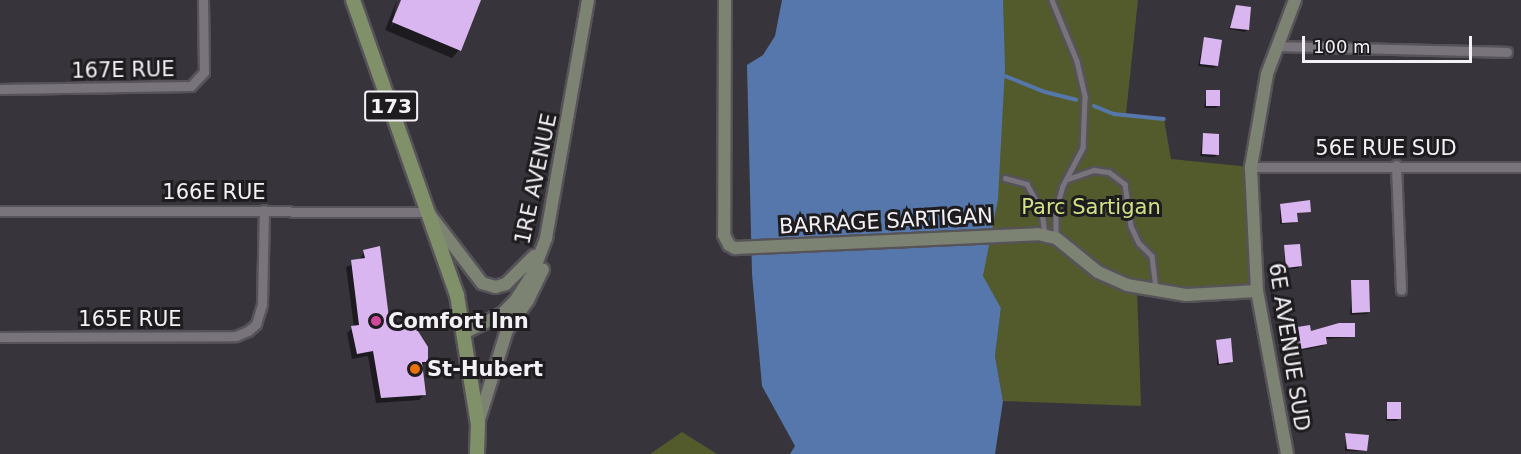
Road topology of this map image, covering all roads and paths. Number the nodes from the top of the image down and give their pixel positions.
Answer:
1 (203, 0) edge
2 (353, 0) edge
3 (588, 0) edge
4 (725, 0) edge
5 (1052, 0) edge
6 (1295, 0) edge
7 (1278, 46) junction
8 (1507, 52) dead end
9 (0, 89) edge
10 (1396, 165) junction
11 (1251, 167) junction
12 (1521, 167) edge
13 (1005, 178) dead end
14 (1068, 179) junction
15 (264, 210) junction
16 (0, 211) edge
17 (428, 212) junction
18 (1047, 235) junction
19 (546, 238) junction
20 (1401, 290) dead end
21 (1257, 291) junction
22 (1156, 292) junction
23 (464, 333) junction
24 (0, 337) edge
25 (478, 424) junction
26 (477, 454) edge
27 (1287, 454) edge

1 - 9 street, 167E RUE
2 - 17 main road, 173
3 - 19 main road, 1RE AVENUE
4 - 18 main road, BARRAGE SARTIGAN
5 - 14 lane
6 - 7 main road, 6E AVENUE SUD
7 - 8 street
7 - 11 main road, 6E AVENUE SUD
10 - 11 street, 56E RUE SUD
10 - 12 street, 56E RUE SUD
10 - 20 street
11 - 21 main road, 6E AVENUE SUD
13 - 18 lane
14 - 18 lane
14 - 22 lane
15 - 16 street, 166E RUE
15 - 17 street, 166E RUE
15 - 24 street, 165E RUE
17 - 19 main road
17 - 23 main road, 173
18 - 22 main road
19 - 23 main road, 1RE AVENUE
19 - 25 main road
21 - 22 main road
21 - 27 main road, 6E AVENUE SUD
23 - 25 main road, 173
25 - 26 main road, 173

